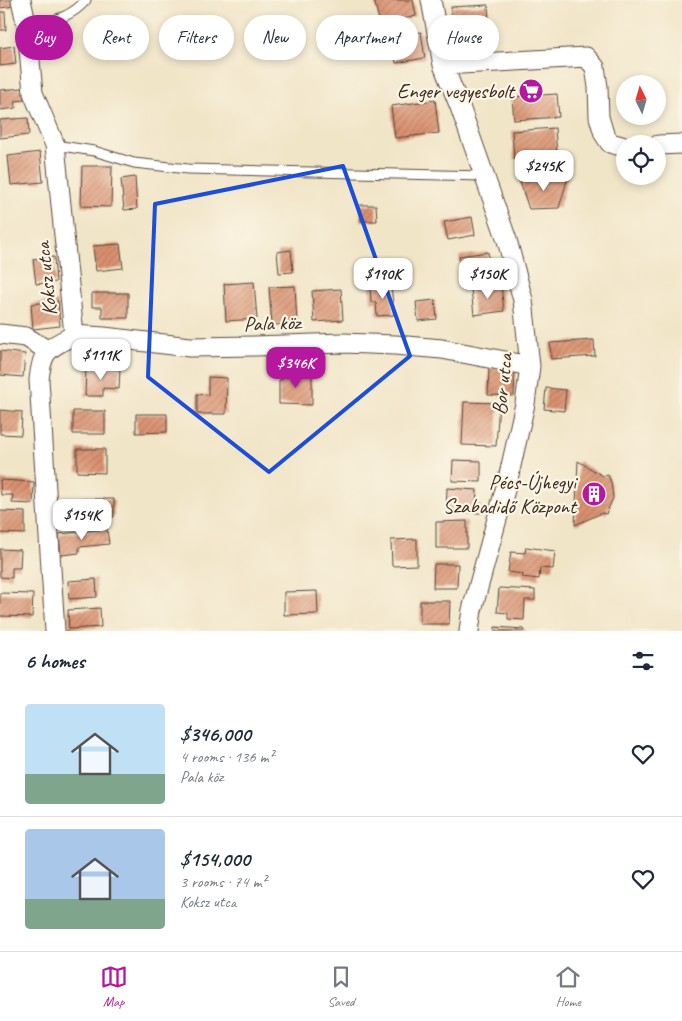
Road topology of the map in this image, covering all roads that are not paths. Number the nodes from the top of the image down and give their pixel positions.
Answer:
1 (21, 0) edge
2 (86, 0) edge
3 (431, 0) edge
4 (24, 15) edge
5 (67, 15) edge
6 (30, 60) edge
7 (443, 65) junction
8 (616, 144) edge
9 (682, 144) edge
10 (55, 145) junction
11 (666, 145) edge
12 (484, 176) junction
13 (0, 334) edge
14 (74, 336) junction
15 (48, 350) junction
16 (530, 366) junction
17 (55, 631) edge
18 (468, 631) edge

1 - 4 street, Koksz utca
2 - 5 lane
3 - 7 street, Bor utca
6 - 10 street, Koksz utca
7 - 8 street
7 - 12 street, Bor utca
9 - 11 street
10 - 12 lane
10 - 14 street, Koksz utca
12 - 16 street, Bor utca
13 - 15 street
14 - 15 street, Koksz utca
14 - 16 street, Pala köz
15 - 17 street
16 - 18 street, Bor utca

